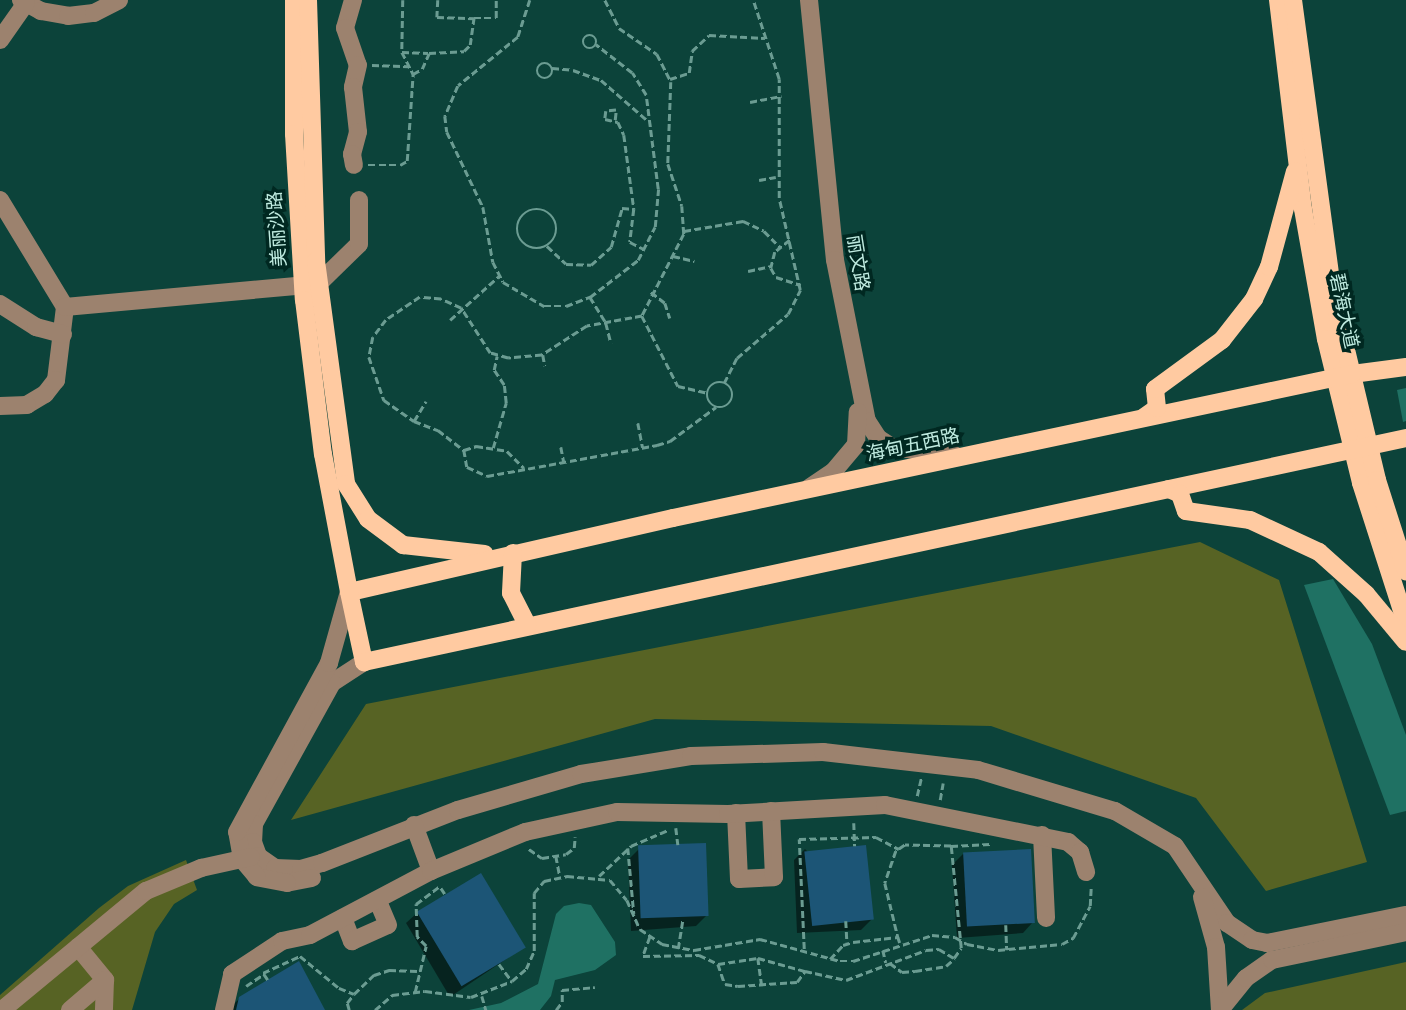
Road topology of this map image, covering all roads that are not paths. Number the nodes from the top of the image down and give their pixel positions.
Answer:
1 (119, 0) edge
2 (294, 0) edge
3 (308, 0) edge
4 (353, 0) edge
5 (802, 0) edge
6 (808, 0) edge
7 (1278, 0) edge
8 (1293, 0) edge
9 (24, 1) edge
10 (0, 40) edge
11 (355, 165) road end
12 (1297, 165) junction
13 (359, 200) dead end
14 (1, 205) edge
15 (310, 285) junction
16 (0, 304) edge
17 (65, 307) junction
18 (63, 334) junction
19 (1406, 367) edge
20 (1344, 376) junction
21 (0, 406) edge
22 (1141, 418) junction
23 (1406, 438) edge
24 (1361, 447) junction
25 (331, 453) junction
26 (965, 456) junction
27 (1169, 489) junction
28 (807, 490) junction
29 (510, 554) junction
30 (1406, 571) edge
31 (349, 593) junction
32 (1406, 623) edge
33 (527, 625) junction
34 (1406, 642) edge
35 (364, 662) junction
36 (771, 811) junction
37 (736, 813) junction
38 (416, 829) junction
39 (1042, 835) junction
40 (254, 862) junction
41 (431, 871) junction
42 (1086, 873) road end
43 (378, 901) junction
44 (1406, 915) edge
45 (343, 918) junction
46 (1046, 918) dead end
47 (1406, 932) edge
48 (80, 950) junction
49 (105, 980) junction
50 (2, 1010) edge
51 (15, 1010) edge
52 (70, 1010) edge
53 (104, 1010) edge
54 (224, 1010) edge

1 - 9 street
2 - 15 main road, 美丽沙路
3 - 15 main road, 美丽沙路
4 - 11 street
5 - 28 street, 丽文路
6 - 26 street, 丽文路
7 - 12 main road, 碧海大道
8 - 20 main road, 碧海大道
9 - 10 street
12 - 20 main road, 碧海大道
12 - 22 main road
13 - 15 street
14 - 17 street
15 - 17 street
15 - 25 main road, 美丽沙路
16 - 18 street
17 - 18 street
18 - 21 street
19 - 20 main road, 海甸五西路
20 - 22 main road, 海甸五西路
20 - 24 main road, 碧海大道
22 - 26 main road, 海甸五西路
23 - 24 main road
24 - 27 main road
24 - 30 main road, 碧海大道
24 - 32 main road, 碧海大道
25 - 29 main road
25 - 31 main road
26 - 28 main road, 海甸五西路
27 - 33 main road
27 - 34 main road
28 - 29 main road, 海甸五西路
29 - 31 main road, 海甸五西路
29 - 33 main road
31 - 35 main road
31 - 40 street
33 - 35 main road
35 - 40 street
36 - 37 street
36 - 37 street
36 - 39 street
37 - 41 street
38 - 40 street
38 - 41 street
38 - 44 street
38 - 47 street
39 - 42 street
39 - 46 street
40 - 48 street
41 - 43 street
43 - 45 street
43 - 45 street
45 - 54 street
48 - 49 street
48 - 50 street
48 - 51 street
49 - 52 street
49 - 53 street

